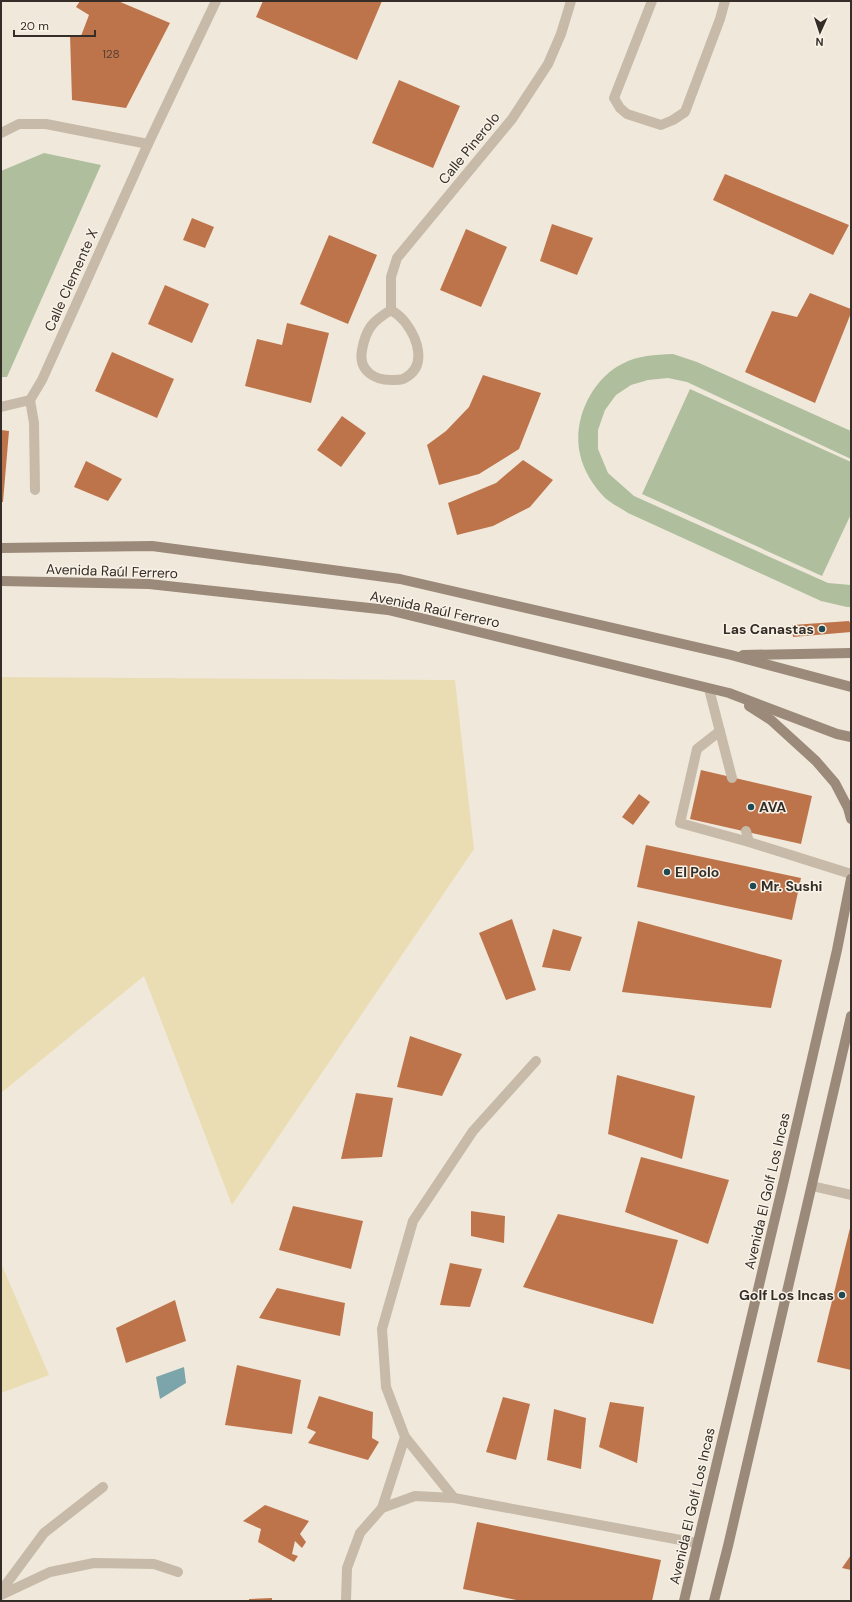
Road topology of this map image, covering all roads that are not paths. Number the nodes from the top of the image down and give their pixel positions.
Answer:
1 (216, 1) edge
2 (571, 1) edge
3 (652, 1) edge
4 (725, 1) edge
5 (1, 133) edge
6 (148, 144) junction
7 (391, 310) junction
8 (30, 400) junction
9 (1, 407) edge
10 (35, 490) dead end
11 (1, 548) edge
12 (1, 581) edge
13 (851, 653) edge
14 (731, 655) junction
15 (851, 687) edge
16 (709, 689) junction
17 (729, 693) junction
18 (720, 730) junction
19 (851, 737) edge
20 (732, 778) dead end
21 (851, 819) edge
22 (746, 832) dead end
23 (749, 842) junction
24 (851, 874) edge
25 (851, 879) edge
26 (851, 1016) edge
27 (536, 1061) dead end
28 (812, 1186) junction
29 (851, 1195) edge
30 (405, 1437) junction
31 (103, 1487) dead end
32 (454, 1498) junction
33 (382, 1508) junction
34 (697, 1543) junction
35 (178, 1572) dead end
36 (1, 1591) edge
37 (1, 1595) edge
38 (346, 1601) edge
39 (684, 1601) edge
40 (714, 1601) edge

1 - 6 street, Calle Clemente X
2 - 7 street, Calle Pinerolo
3 - 4 street
5 - 6 street
6 - 8 street, Calle Clemente X
7 - 7 street
8 - 9 street
8 - 10 street
11 - 14 main road, Avenida Raúl Ferrero
12 - 16 main road, Avenida Raúl Ferrero
13 - 14 main road
14 - 15 main road, Avenida Raúl Ferrero
16 - 17 main road, Avenida Raúl Ferrero
16 - 18 street
17 - 19 main road, Avenida Raúl Ferrero
17 - 21 main road
18 - 20 street
18 - 23 street
22 - 23 street
23 - 24 street
25 - 34 main road, Avenida El Golf Los Incas
26 - 28 main road
27 - 30 street
28 - 29 street
28 - 40 main road
30 - 32 street
30 - 33 street
31 - 36 street
32 - 33 street
32 - 34 street
33 - 38 street
34 - 39 main road, Avenida El Golf Los Incas
35 - 37 street

